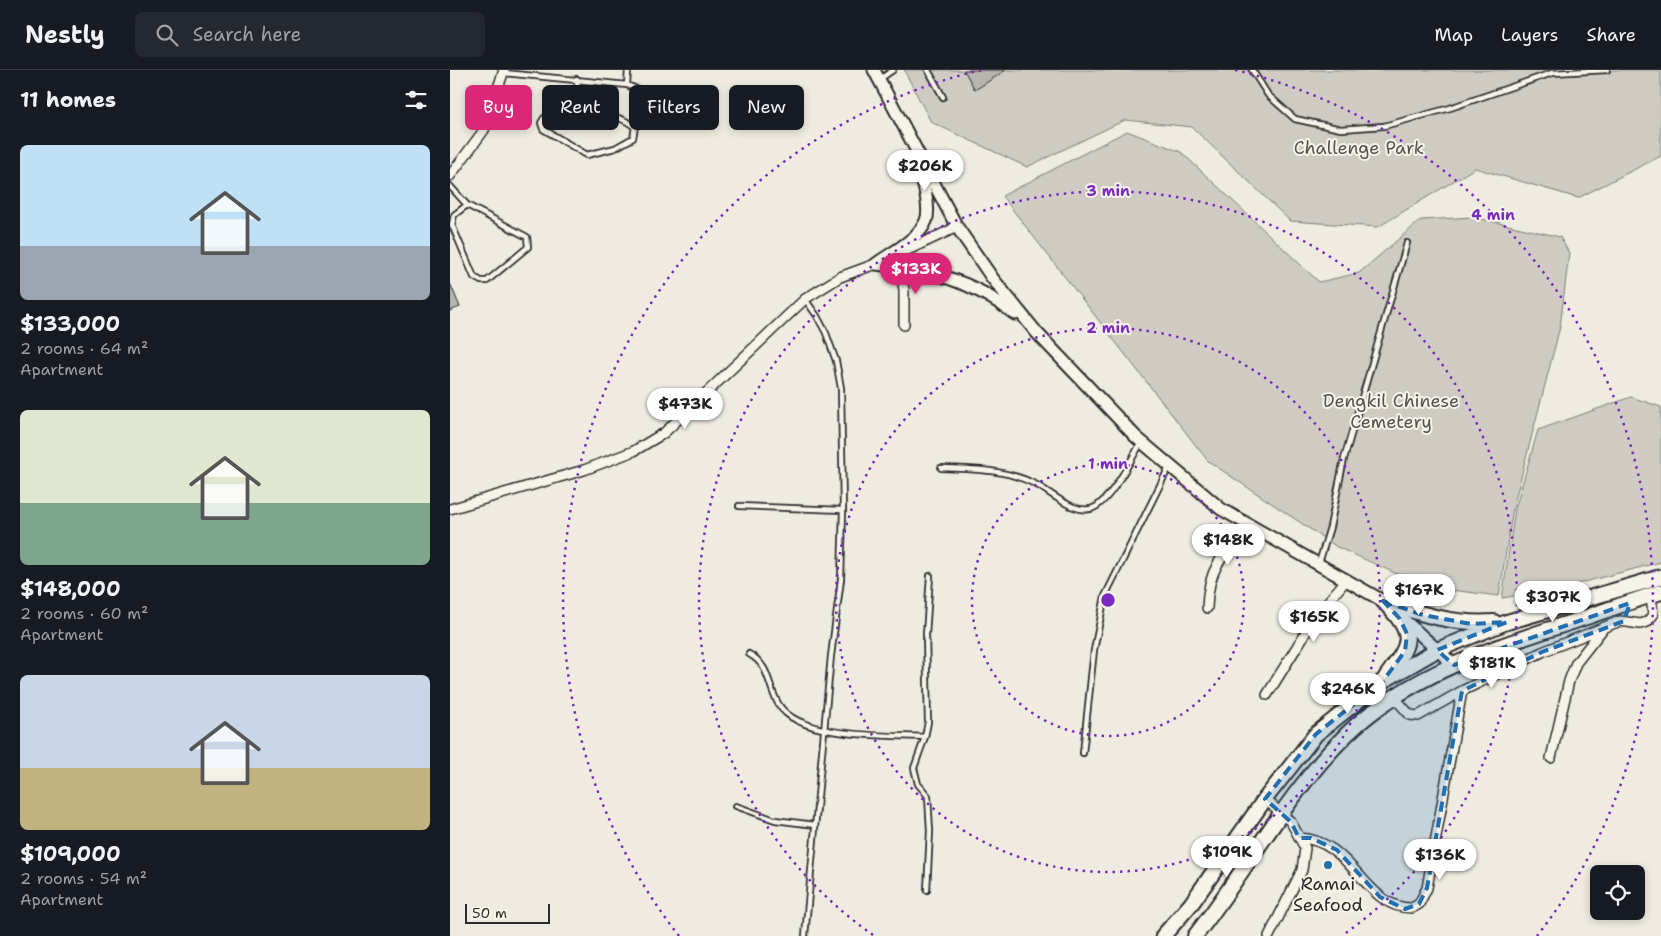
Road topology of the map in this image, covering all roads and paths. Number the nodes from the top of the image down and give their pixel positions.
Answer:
1 (628, 70) edge
2 (894, 70) edge
3 (928, 70) edge
4 (1252, 70) edge
5 (1546, 70) edge
6 (1607, 70) edge
7 (504, 72) edge
8 (1552, 73) junction
9 (876, 75) edge
10 (577, 79) junction
11 (577, 85) edge
12 (627, 85) joint
13 (943, 96) dead end
14 (578, 114) joint
15 (914, 145) junction
16 (450, 176) edge
17 (450, 186) edge
18 (467, 205) junction
19 (957, 227) junction
20 (1408, 243) dead end
21 (876, 264) junction
22 (900, 267) junction
23 (805, 299) junction
24 (904, 325) dead end
25 (1037, 333) junction
26 (1142, 442) junction
27 (1170, 466) junction
28 (941, 468) dead end
29 (738, 506) dead end
30 (450, 509) edge
31 (843, 510) junction
32 (1250, 526) junction
33 (1318, 564) junction
34 (930, 576) dead end
35 (1661, 578) edge
36 (1347, 579) junction
37 (1656, 594) edge
38 (1383, 601) junction
39 (1630, 602) junction
40 (1207, 608) dead end
41 (1624, 621) junction
42 (1507, 622) junction
43 (1603, 627) junction
44 (1437, 650) junction
45 (749, 654) dead end
46 (1454, 665) junction
47 (1383, 681) junction
48 (1462, 691) junction
49 (1267, 695) dead end
50 (1394, 697) junction
51 (825, 730) junction
52 (925, 737) junction
53 (1083, 753) dead end
54 (1551, 758) dead end
55 (1265, 799) junction
56 (736, 806) dead end
57 (1283, 814) junction
58 (815, 825) junction
59 (1300, 838) junction
60 (927, 890) dead end
61 (805, 936) edge
62 (1163, 936) edge
63 (1195, 936) edge
64 (1269, 936) edge

1 - 12 lane
2 - 9 lane
3 - 13 lane
4 - 8 lane
5 - 8 lane
6 - 8 lane
7 - 10 lane
7 - 16 street
9 - 15 street
10 - 11 lane
10 - 12 lane
14 - 14 lane
15 - 19 street
15 - 21 street
17 - 18 lane
18 - 18 lane
19 - 21 street
19 - 25 street
20 - 33 lane
21 - 22 street
21 - 23 street
22 - 24 street
22 - 25 street
23 - 30 street
23 - 31 lane
25 - 26 street
26 - 27 street
26 - 28 lane
27 - 32 street
27 - 53 lane
29 - 31 lane
31 - 51 lane
32 - 33 street
32 - 40 street
33 - 36 street
34 - 52 lane
35 - 42 main road
36 - 38 street
36 - 49 street
37 - 39 main road
37 - 41 street
38 - 42 main road
38 - 44 street
38 - 47 main road
39 - 41 street
39 - 46 main road
41 - 43 street
42 - 44 main road
43 - 48 street
43 - 54 street
44 - 46 street
44 - 47 main road
45 - 51 lane
46 - 50 main road
47 - 55 main road
48 - 50 street
48 - 59 street
50 - 57 main road
51 - 52 lane
51 - 58 lane
52 - 60 lane
55 - 57 street
55 - 62 main road
56 - 58 lane
57 - 59 street
57 - 63 main road
58 - 61 lane
59 - 64 street

